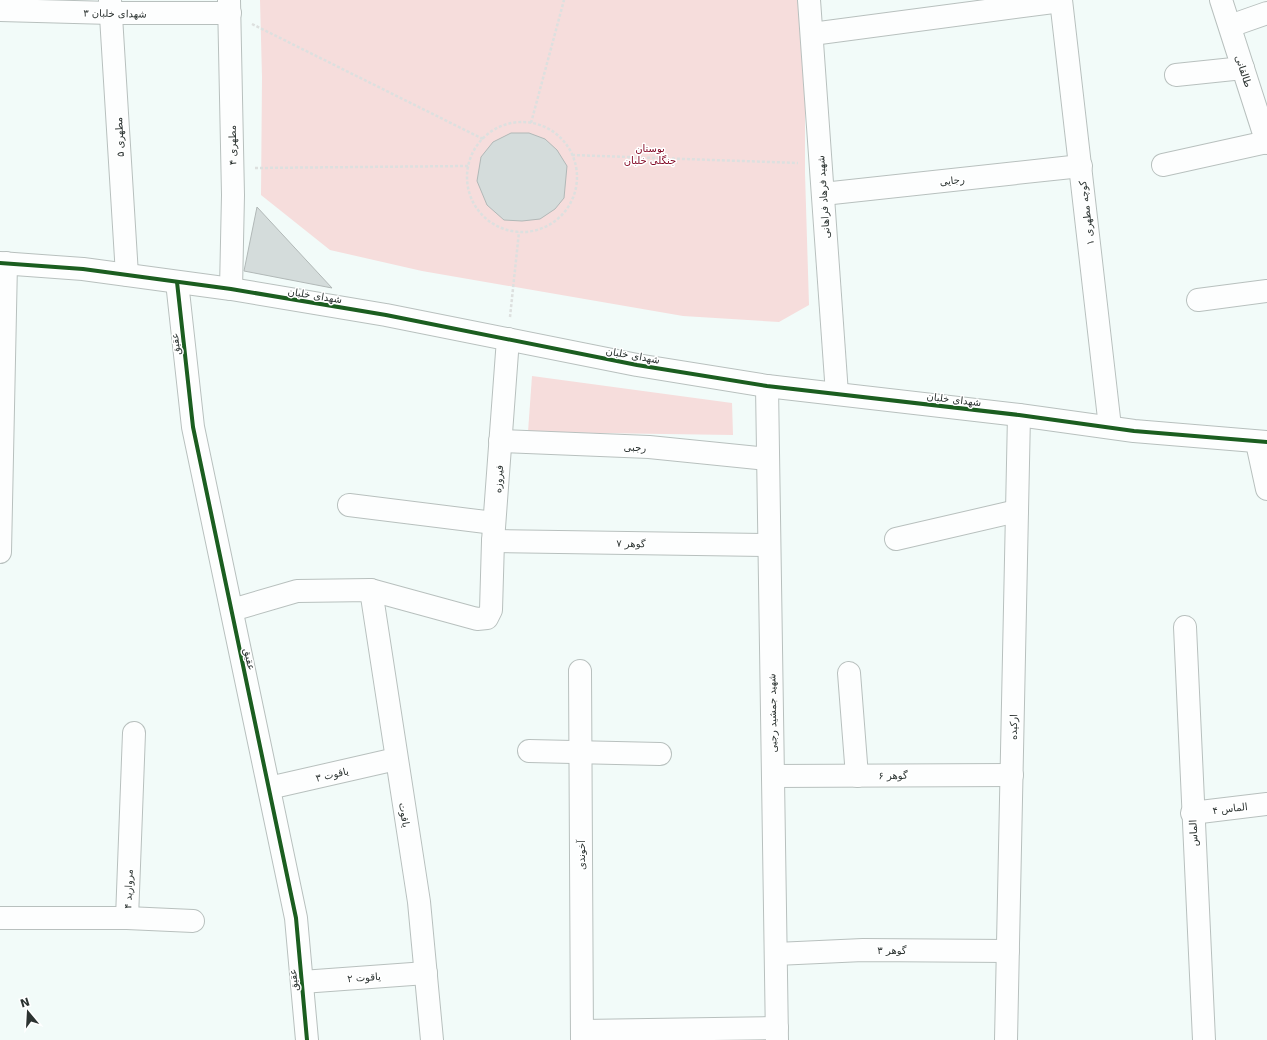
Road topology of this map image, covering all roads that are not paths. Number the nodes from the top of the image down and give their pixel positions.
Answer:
1 (809, 0) edge
2 (1061, 0) edge
3 (1221, 0) edge
4 (230, 6) edge
5 (110, 7) edge
6 (0, 10) edge
7 (1267, 13) edge
8 (1230, 26) junction
9 (812, 34) junction
10 (1243, 68) junction
11 (1176, 75) dead end
12 (1260, 99) edge
13 (1267, 143) edge
14 (1163, 165) dead end
15 (1080, 166) junction
16 (823, 194) junction
17 (3, 263) edge
18 (127, 275) junction
19 (177, 282) junction
20 (231, 289) junction
21 (1267, 291) edge
22 (1198, 300) dead end
23 (508, 339) junction
24 (767, 386) junction
25 (837, 394) junction
26 (1019, 415) junction
27 (1110, 427) junction
28 (500, 441) junction
29 (1262, 442) edge
30 (768, 459) junction
31 (1267, 489) edge
32 (349, 505) dead end
33 (1017, 511) junction
34 (494, 532) junction
35 (896, 539) dead end
36 (769, 545) junction
37 (0, 552) edge
38 (371, 590) junction
39 (232, 610) junction
40 (1185, 627) dead end
41 (580, 671) dead end
42 (849, 673) dead end
43 (134, 733) dead end
44 (529, 751) dead end
45 (581, 752) junction
46 (660, 754) dead end
47 (396, 759) junction
48 (1012, 775) junction
49 (773, 776) junction
50 (856, 776) junction
51 (269, 788) junction
52 (1267, 804) edge
53 (1192, 813) junction
54 (0, 918) edge
55 (128, 918) junction
56 (193, 921) dead end
57 (1008, 950) junction
58 (776, 954) junction
59 (426, 973) junction
60 (302, 982) junction
61 (777, 1034) edge
62 (582, 1035) edge
63 (307, 1040) edge
64 (432, 1040) edge
65 (1006, 1040) edge
66 (1204, 1040) edge

1 - 9 street, شهید فرهاد فراهانی
2 - 9 street
2 - 15 street, کوچه مطهری ۱
3 - 8 street, طالقانی
4 - 5 street, شهدای خلبان ۳
4 - 20 street, مطهری ۴
5 - 6 street, شهدای خلبان ۳
5 - 18 street, مطهری ۵
7 - 8 street
8 - 10 street, طالقانی
9 - 16 street, شهید فرهاد فراهانی
10 - 11 street
10 - 12 street, طالقانی
12 - 13 street, طالقانی
13 - 14 street
15 - 16 street, رجایی
15 - 27 street, کوچه مطهری ۱
16 - 25 street, شهید فرهاد فراهانی
17 - 18 street, شهدای خلبان
17 - 37 street
18 - 19 street, شهدای خلبان
19 - 20 street, شهدای خلبان
19 - 39 street, عقیق
20 - 23 street, شهدای خلبان
21 - 22 street
23 - 24 street, شهدای خلبان
23 - 28 street, فیروزه
24 - 25 street, شهدای خلبان
24 - 30 street, شهید جمشید رجبی
25 - 26 street, شهدای خلبان
26 - 27 street, شهدای خلبان
26 - 33 street, ارکیده
27 - 29 street, شهدای خلبان
28 - 30 street, رجبی
28 - 34 street, فیروزه
29 - 31 street
30 - 36 street, شهید جمشید رجبی
32 - 34 street, گوهر ۷
33 - 35 street
33 - 48 street, ارکیده
34 - 36 street, گوهر ۷
34 - 38 street, فیروزه
36 - 49 street, شهید جمشید رجبی
38 - 39 street
38 - 47 street, یاقوت
39 - 51 street, عقیق
40 - 53 street, الماس
41 - 45 street, آخوندی
42 - 50 street
43 - 55 street, مروارید ۴
44 - 45 street
45 - 46 street
45 - 62 street, آخوندی
47 - 51 street, یاقوت ۳
47 - 59 street, یاقوت
48 - 50 street, گوهر ۶
48 - 57 street, ارکیده
49 - 50 street, گوهر ۶
49 - 58 street, شهید جمشید رجبی
51 - 60 street, عقیق
52 - 53 street, الماس ۴
53 - 66 street, الماس
54 - 55 street, مروارید ۴
55 - 56 street
57 - 58 street, گوهر ۳
57 - 65 street, ارکیده
58 - 61 street, شهید جمشید رجبی
59 - 60 street, یاقوت ۲
59 - 64 street, یاقوت
60 - 63 street, عقیق
61 - 62 street

